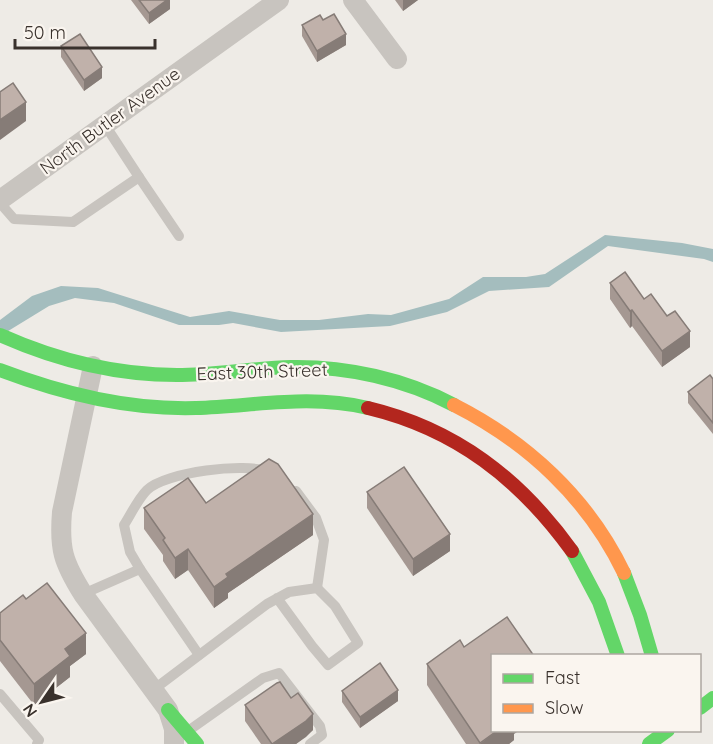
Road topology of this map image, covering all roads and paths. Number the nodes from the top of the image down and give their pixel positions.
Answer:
1 (279, 0) edge
2 (353, 0) edge
3 (398, 59) dead end
4 (105, 125) junction
5 (139, 177) junction
6 (0, 202) edge
7 (179, 236) dead end
8 (0, 335) edge
9 (93, 366) junction
10 (0, 370) edge
11 (86, 398) junction
12 (140, 569) junction
13 (317, 588) junction
14 (83, 594) junction
15 (277, 598) junction
16 (617, 654) edge
17 (651, 654) edge
18 (200, 655) junction
19 (153, 690) junction
20 (0, 694) edge
21 (665, 732) edge
22 (181, 737) edge
23 (37, 744) edge
24 (197, 744) edge
25 (310, 744) edge
26 (649, 744) edge

1 - 4 street, North Butler Avenue
2 - 3 street
4 - 5 lane
4 - 6 street, North Butler Avenue
5 - 6 lane
5 - 7 lane
8 - 9 main road, East 30th Street
9 - 11 street
9 - 17 main road, East 30th Street
10 - 11 main road, East 30th Street
11 - 14 street
11 - 16 main road, East 30th Street
12 - 13 lane
12 - 14 lane
12 - 18 lane
13 - 15 lane
13 - 15 lane
14 - 19 street
15 - 18 lane
18 - 19 lane
19 - 22 street
20 - 23 lane
21 - 26 main road
22 - 24 main road
22 - 25 lane

